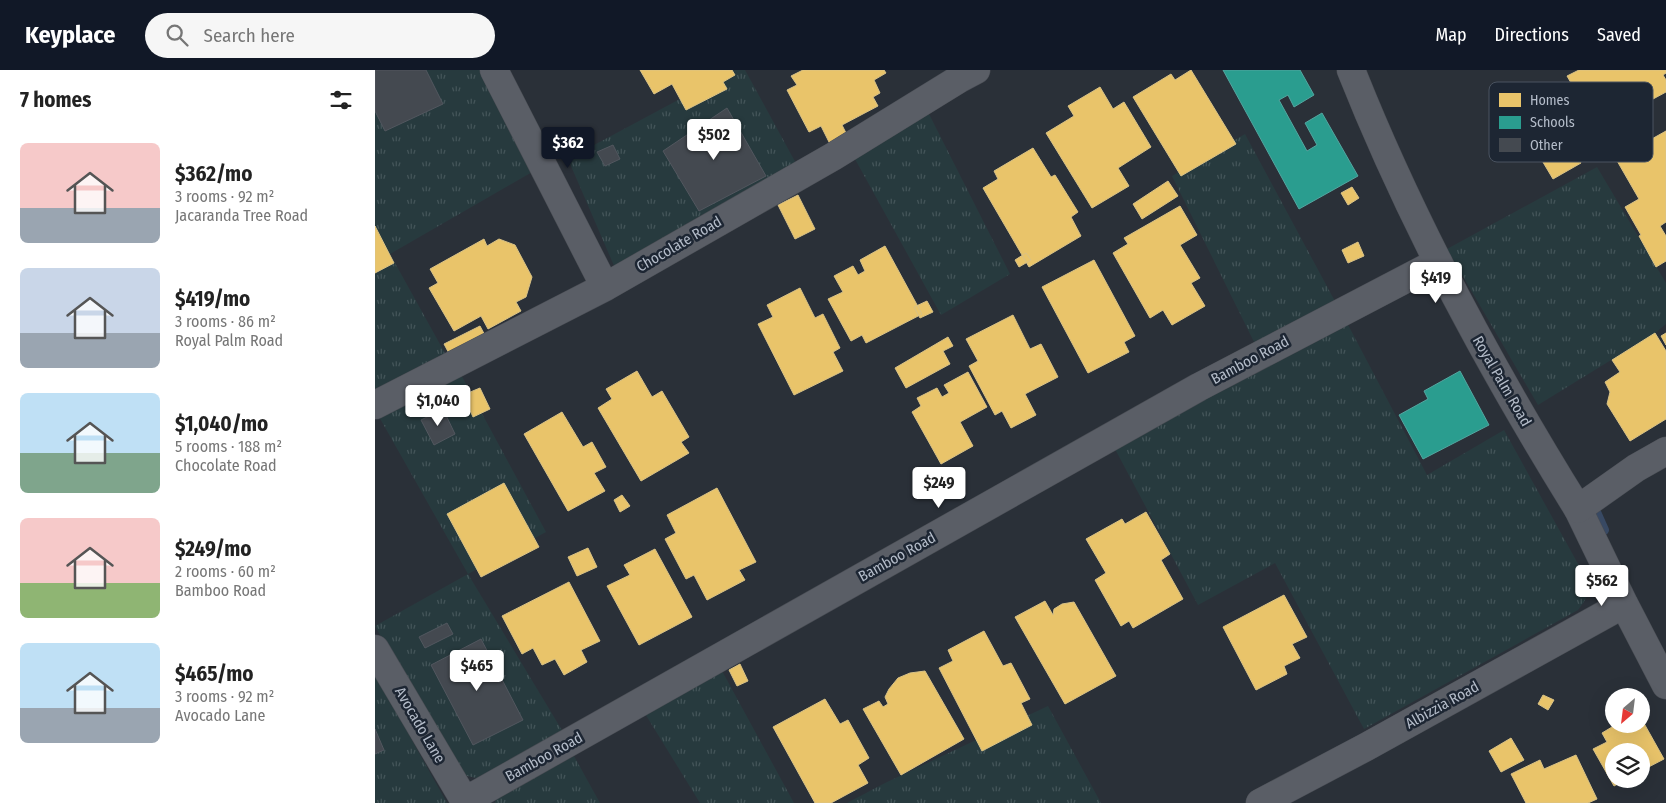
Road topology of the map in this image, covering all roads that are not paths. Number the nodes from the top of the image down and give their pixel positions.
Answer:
1 (494, 70) edge
2 (1351, 70) edge
3 (963, 73) edge
4 (1437, 262) junction
5 (605, 287) junction
6 (375, 406) edge
7 (1666, 451) edge
8 (1578, 509) junction
9 (1623, 604) junction
10 (375, 649) edge
11 (1666, 685) edge
12 (465, 802) edge
13 (1260, 803) edge

1 - 5 street
2 - 4 street, Royal Palm Road
3 - 5 street, Chocolate Road
4 - 8 street, Royal Palm Road
4 - 12 street, Bamboo Road
5 - 6 street, Chocolate Road
7 - 8 street
8 - 9 street, Royal Palm Road
9 - 11 street, Royal Palm Road
9 - 13 street, Albizzia Road
10 - 12 street, Avocado Lane

